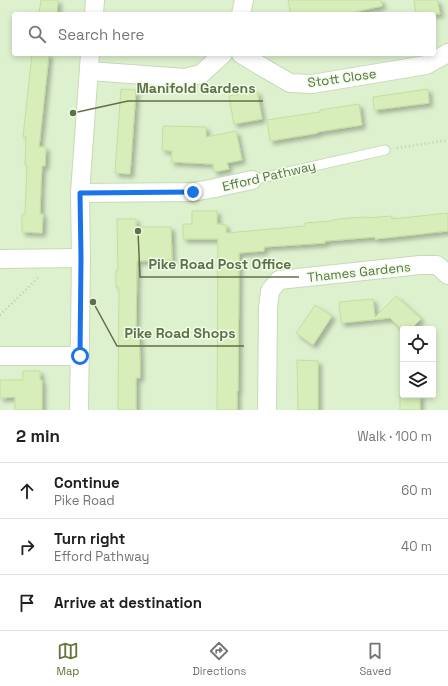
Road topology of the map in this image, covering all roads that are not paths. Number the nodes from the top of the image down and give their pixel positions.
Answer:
1 (96, 0) edge
2 (244, 0) edge
3 (94, 12) edge
4 (241, 12) edge
5 (448, 52) edge
6 (221, 56) edge
7 (244, 56) edge
8 (90, 63) edge
9 (385, 150) road end
10 (252, 180) joint
11 (80, 193) junction
12 (81, 258) junction
13 (0, 259) edge
14 (448, 275) edge
15 (0, 356) edge
16 (80, 356) junction
17 (79, 410) edge
18 (267, 410) edge

1 - 3 street
2 - 4 street
5 - 7 street, Stott Close
6 - 8 street
8 - 11 street
9 - 10 lane, Efford Pathway
10 - 11 street, Efford Pathway
11 - 12 street
12 - 13 street
12 - 16 street
14 - 18 street, Thames Gardens
15 - 16 street
16 - 17 street

